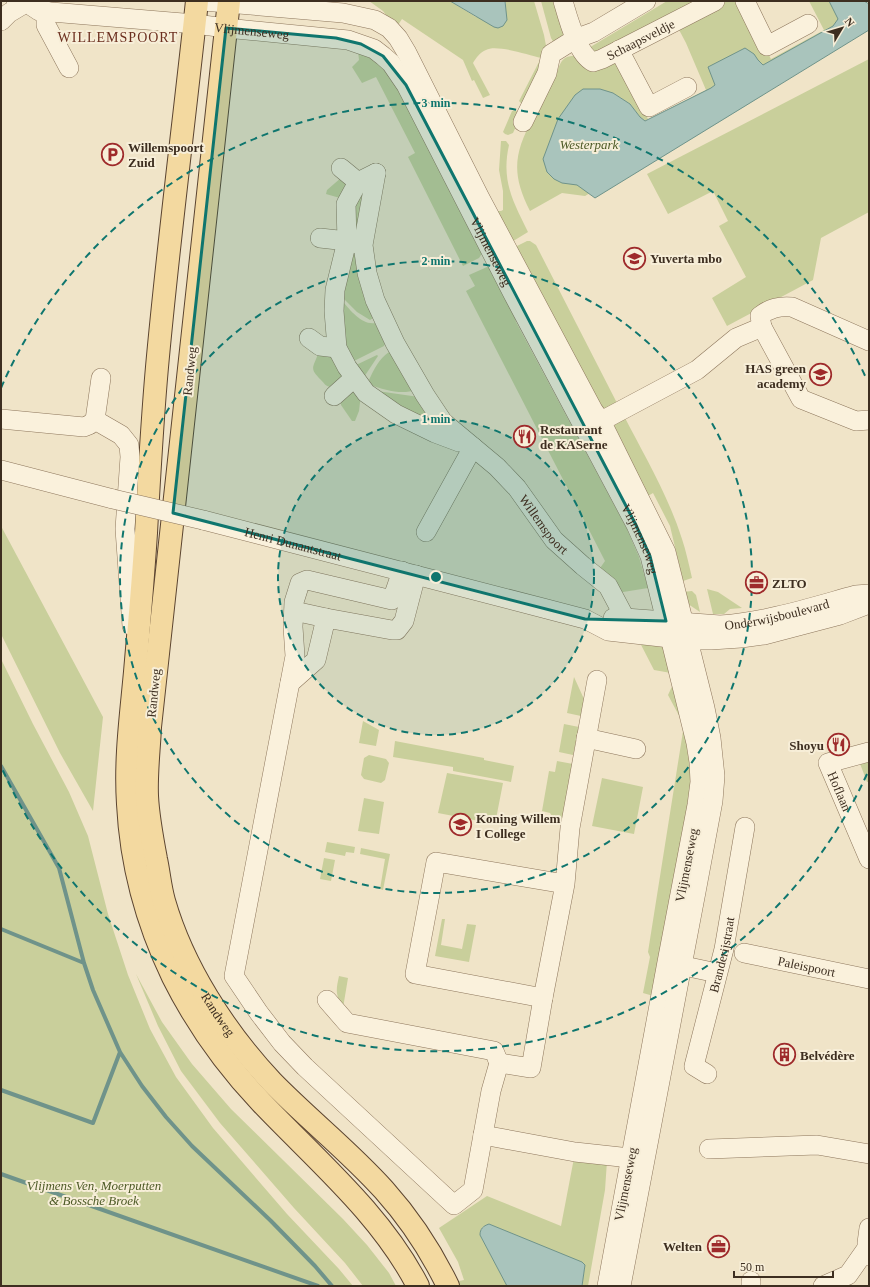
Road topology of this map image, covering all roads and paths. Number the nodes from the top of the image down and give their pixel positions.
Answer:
1 (4, 1) edge
2 (24, 1) edge
3 (197, 1) edge
4 (203, 1) edge
5 (563, 1) edge
6 (646, 1) edge
7 (715, 1) edge
8 (745, 1) edge
9 (1, 2) edge
10 (229, 2) edge
11 (46, 11) junction
12 (1, 21) edge
13 (195, 24) junction
14 (808, 24) dead end
15 (226, 28) junction
16 (575, 39) junction
17 (619, 50) junction
18 (69, 68) dead end
19 (687, 87) dead end
20 (523, 122) dead end
21 (341, 168) dead end
22 (320, 238) dead end
23 (355, 243) junction
24 (762, 327) junction
25 (309, 338) dead end
26 (869, 341) edge
27 (337, 348) junction
28 (101, 378) dead end
29 (354, 378) junction
30 (334, 396) dead end
31 (1, 419) edge
32 (95, 420) junction
33 (869, 420) edge
34 (593, 425) junction
35 (439, 427) junction
36 (473, 448) junction
37 (1, 470) edge
38 (426, 532) dead end
39 (409, 573) junction
40 (869, 594) edge
41 (869, 604) edge
42 (294, 611) junction
43 (326, 618) junction
44 (625, 618) junction
45 (585, 619) junction
46 (675, 621) junction
47 (679, 640) junction
48 (135, 674) junction
49 (597, 680) dead end
50 (290, 683) junction
51 (586, 738) junction
52 (636, 749) dead end
53 (869, 752) edge
54 (745, 827) dead end
55 (869, 859) edge
56 (564, 884) junction
57 (744, 953) dead end
58 (674, 964) junction
59 (717, 973) junction
60 (869, 979) edge
61 (543, 998) junction
62 (327, 1000) dead end
63 (500, 1063) junction
64 (707, 1074) dead end
65 (483, 1135) junction
66 (708, 1149) dead end
67 (869, 1154) edge
68 (630, 1158) junction
69 (869, 1228) edge
70 (868, 1252) edge
71 (418, 1286) edge
72 (448, 1286) edge
73 (607, 1286) edge
74 (621, 1286) edge
75 (823, 1286) edge

1 - 9 street
2 - 11 street
2 - 12 street
3 - 13 main road
4 - 10 street, Vlijmenseweg
5 - 16 street
6 - 16 street
7 - 17 street, Schaapsveldje
8 - 14 street
10 - 15 main road, Randweg
10 - 34 street, Vlijmenseweg
11 - 13 street
11 - 18 street
13 - 15 street, Vlijmenseweg
13 - 48 main road, Randweg
15 - 34 street, Vlijmenseweg
15 - 72 main road, Randweg
16 - 17 street, Schaapsveldje
16 - 20 street
17 - 19 street
21 - 23 street, Willemspoort
22 - 23 street
23 - 27 street, Willemspoort
23 - 35 street, Willemspoort
24 - 26 street
24 - 33 street
24 - 34 street
25 - 27 street
27 - 29 street, Willemspoort
28 - 32 street
29 - 30 street
29 - 35 street, Willemspoort
31 - 32 street
32 - 48 street
34 - 46 street, Vlijmenseweg
35 - 36 street, Willemspoort
36 - 38 street
36 - 44 street, Willemspoort
37 - 39 street, Henri Dunantstraat, bridge
39 - 42 street
39 - 43 street
39 - 45 street, Henri Dunantstraat
40 - 46 street, Onderwijsboulevard
41 - 47 street, Onderwijsboulevard
42 - 43 street
42 - 50 street
43 - 50 street
44 - 45 street, Henri Dunantstraat
44 - 46 street, Henri Dunantstraat
45 - 47 street, Henri Dunantstraat
46 - 47 street, Vlijmenseweg
47 - 58 street, Vlijmenseweg
48 - 71 main road, Randweg
49 - 51 street
50 - 65 street
51 - 52 street
51 - 56 street
53 - 55 street, Hoflaan
54 - 59 street, Branderijstraat
56 - 61 street
56 - 61 street
57 - 60 street, Paleispoort
58 - 59 street
58 - 68 street, Vlijmenseweg
58 - 74 street, Vlijmenseweg
59 - 64 street, Branderijstraat
61 - 63 street
62 - 63 street
63 - 65 street
65 - 68 street
66 - 67 street
68 - 73 street, Vlijmenseweg
69 - 70 street
70 - 75 street

